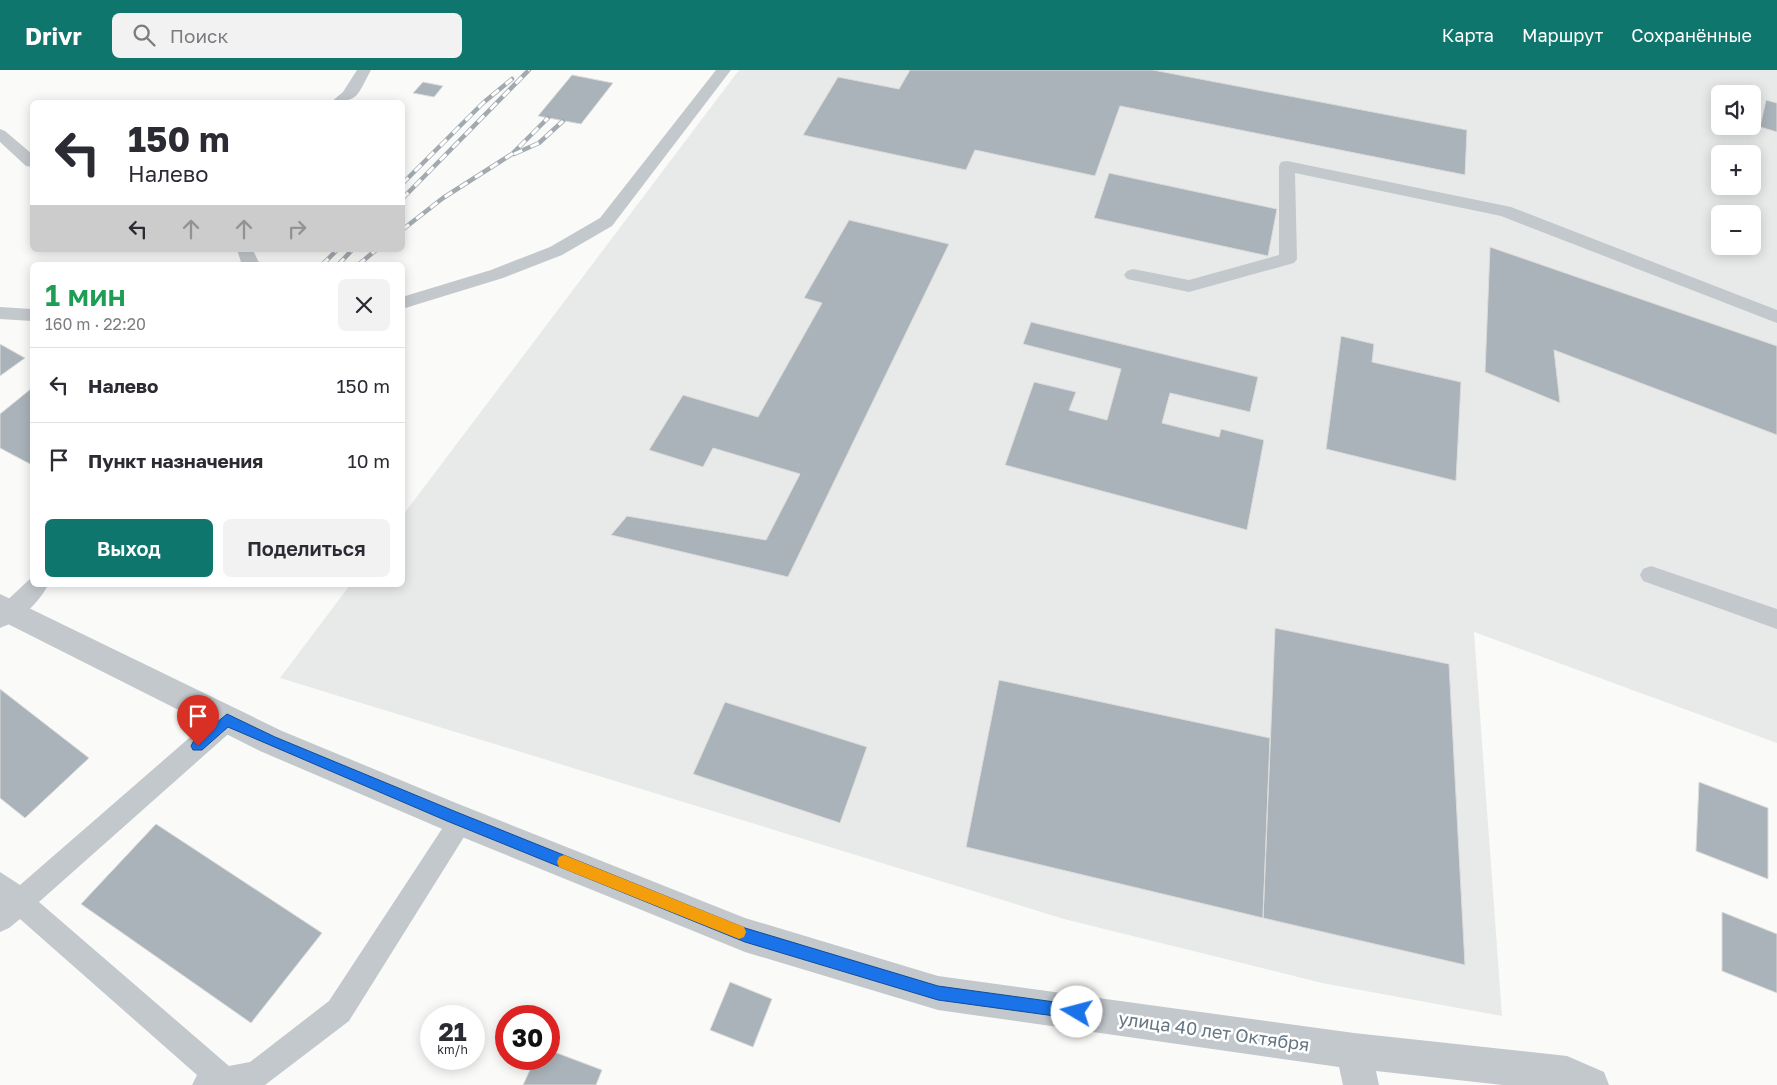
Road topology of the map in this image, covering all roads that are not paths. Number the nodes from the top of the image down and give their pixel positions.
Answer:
1 (364, 70) edge
2 (724, 70) edge
3 (341, 100) edge
4 (0, 134) edge
5 (30, 160) edge
6 (1133, 275) dead end
7 (405, 302) edge
8 (0, 313) edge
9 (30, 315) edge
10 (1777, 317) edge
11 (1651, 575) dead end
12 (35, 587) edge
13 (4, 612) edge
14 (1777, 619) edge
15 (227, 720) junction
16 (462, 821) junction
17 (0, 885) edge
18 (10, 903) edge
19 (0, 919) edge
20 (1354, 1051) junction
21 (216, 1083) edge
22 (1361, 1085) edge
23 (1591, 1085) edge

1 - 3 lane
2 - 7 lane
4 - 5 lane
6 - 10 lane
8 - 9 lane
11 - 14 lane
12 - 13 lane
13 - 15 street, улица 40 лет Октября
15 - 16 street, улица 40 лет Октября
15 - 18 lane
16 - 20 street, улица 40 лет Октября
16 - 21 lane
17 - 18 lane
18 - 19 lane
18 - 21 lane
20 - 22 street
20 - 23 street, улица 40 лет Октября

